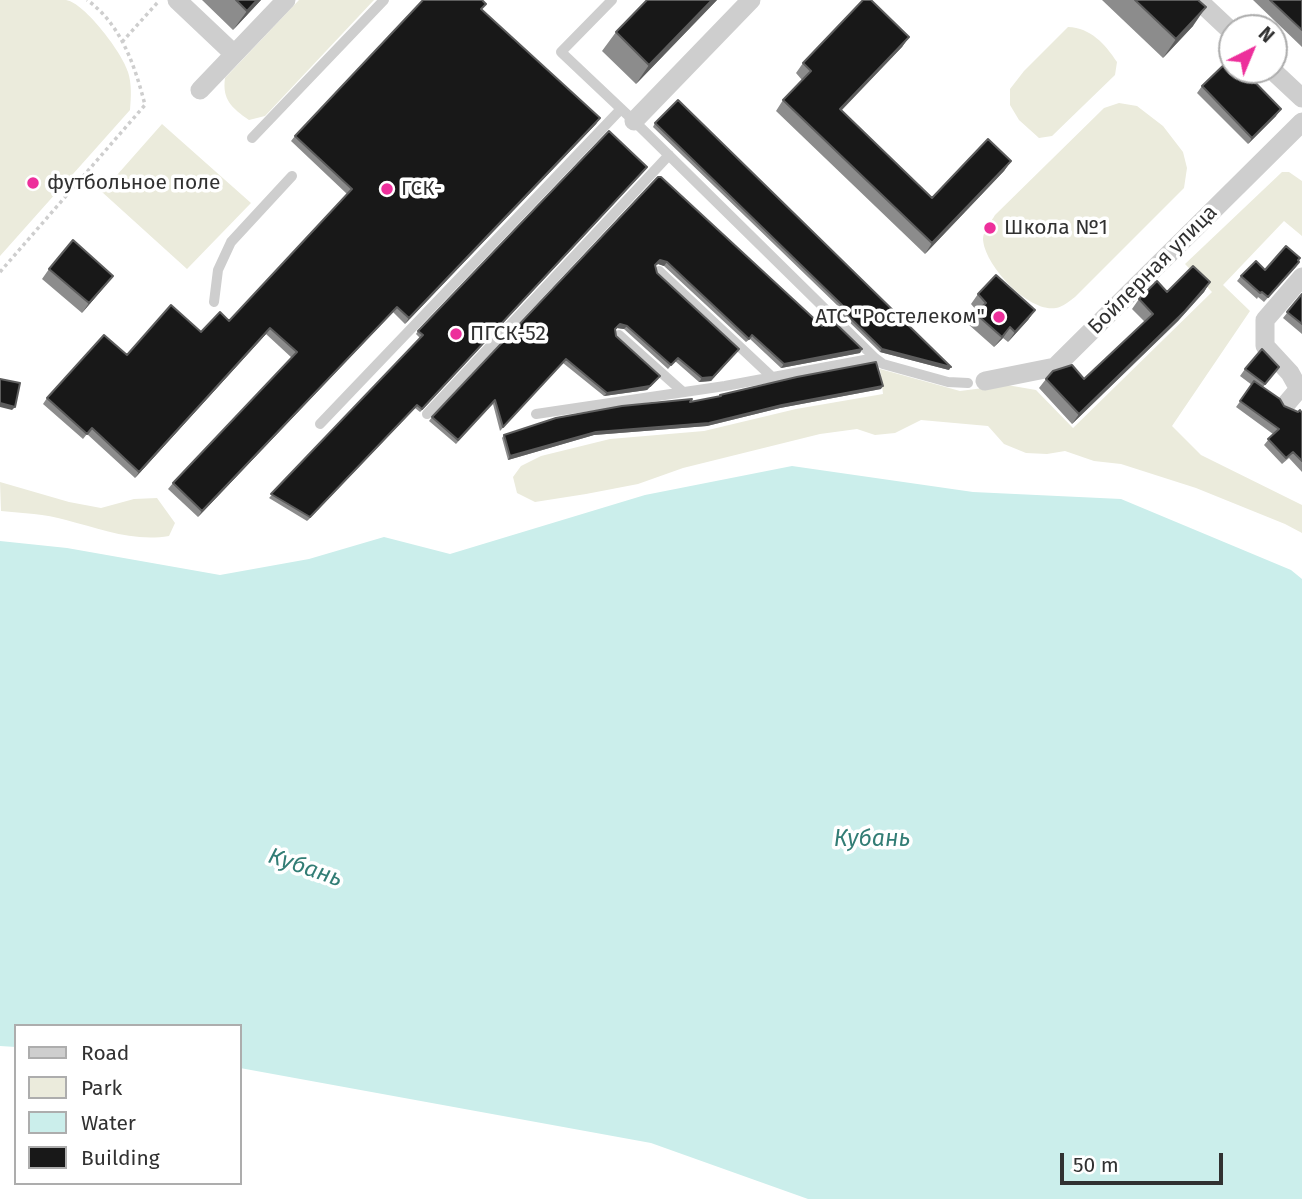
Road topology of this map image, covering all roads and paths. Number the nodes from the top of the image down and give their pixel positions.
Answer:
1 (87, 0) edge
2 (160, 0) edge
3 (178, 0) edge
4 (286, 0) edge
5 (384, 0) edge
6 (612, 0) edge
7 (751, 0) edge
8 (1198, 0) edge
9 (1218, 19) edge
10 (122, 42) junction
11 (234, 54) junction
12 (1287, 84) edge
13 (200, 90) dead end
14 (1302, 98) edge
15 (627, 115) junction
16 (1302, 121) edge
17 (252, 138) dead end
18 (669, 155) junction
19 (292, 176) dead end
20 (659, 271) edge
21 (0, 272) edge
22 (1302, 277) edge
23 (214, 302) dead end
24 (619, 335) edge
25 (875, 358) junction
26 (772, 377) junction
27 (977, 382) joint
28 (683, 392) junction
29 (1287, 403) dead end
30 (427, 414) dead end
31 (536, 414) dead end
32 (320, 424) dead end

1 - 10 path
2 - 10 path
3 - 11 street
4 - 11 street
5 - 17 lane
6 - 15 lane
7 - 15 street
8 - 9 street
10 - 21 path
11 - 13 street
12 - 14 street
15 - 18 lane
15 - 32 lane
16 - 27 street, Бойлерная улица
18 - 25 lane
18 - 30 lane
19 - 23 lane
20 - 26 lane
22 - 29 street
24 - 28 lane
25 - 26 lane
25 - 27 lane
26 - 28 lane
28 - 31 lane

